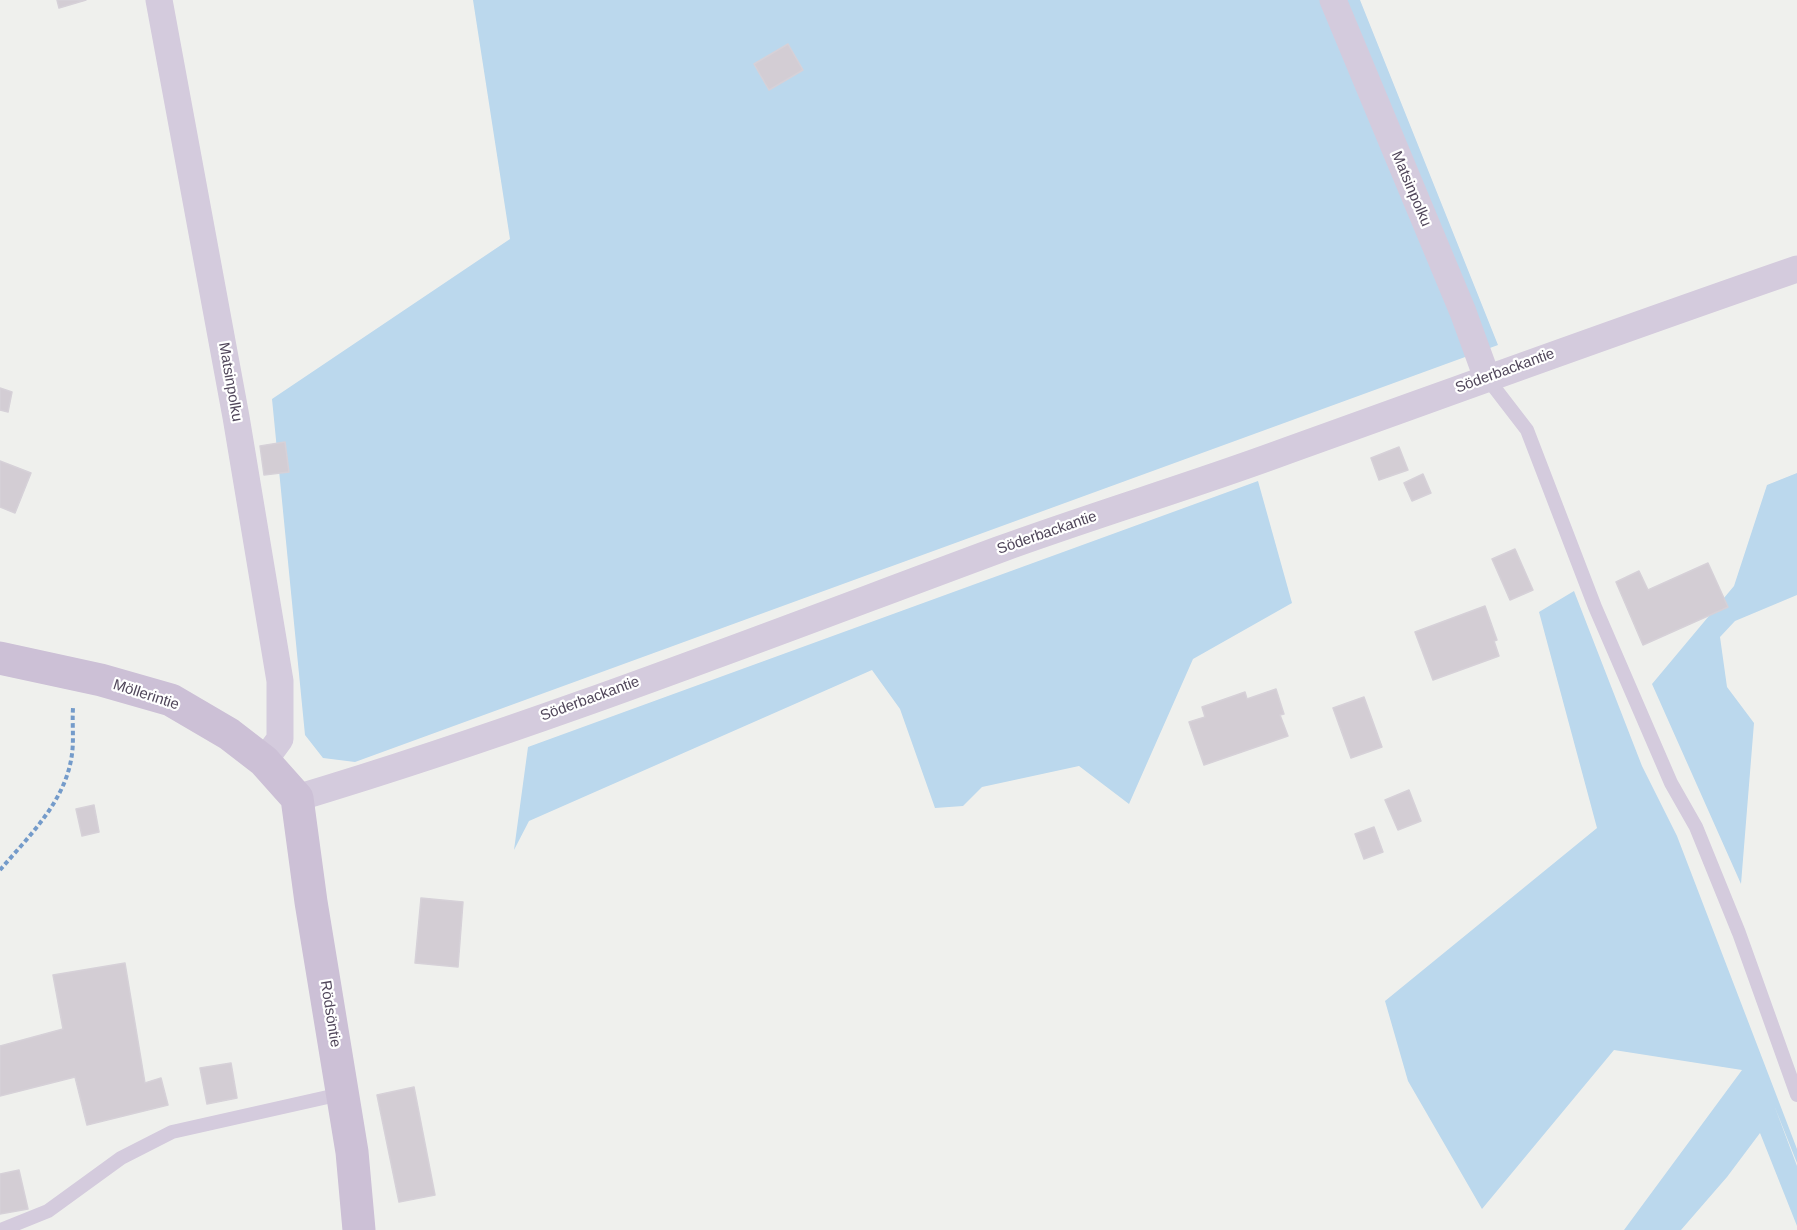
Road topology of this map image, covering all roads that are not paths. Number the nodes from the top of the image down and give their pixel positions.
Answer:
1 (159, 0) edge
2 (1333, 0) edge
3 (1797, 269) edge
4 (1487, 378) junction
5 (0, 658) edge
6 (264, 761) junction
7 (297, 798) junction
8 (341, 1094) junction
9 (1797, 1095) edge
10 (1, 1230) edge
11 (359, 1230) edge

1 - 6 street, Matsinpolku
2 - 4 street, Matsinpolku
3 - 4 street, Söderbackantie
4 - 7 street, Söderbackantie
4 - 9 lane
5 - 6 street, Möllerintie
6 - 7 street, Möllerintie
7 - 8 street, Rödsöntie
8 - 10 lane
8 - 11 street, Rödsöntie

